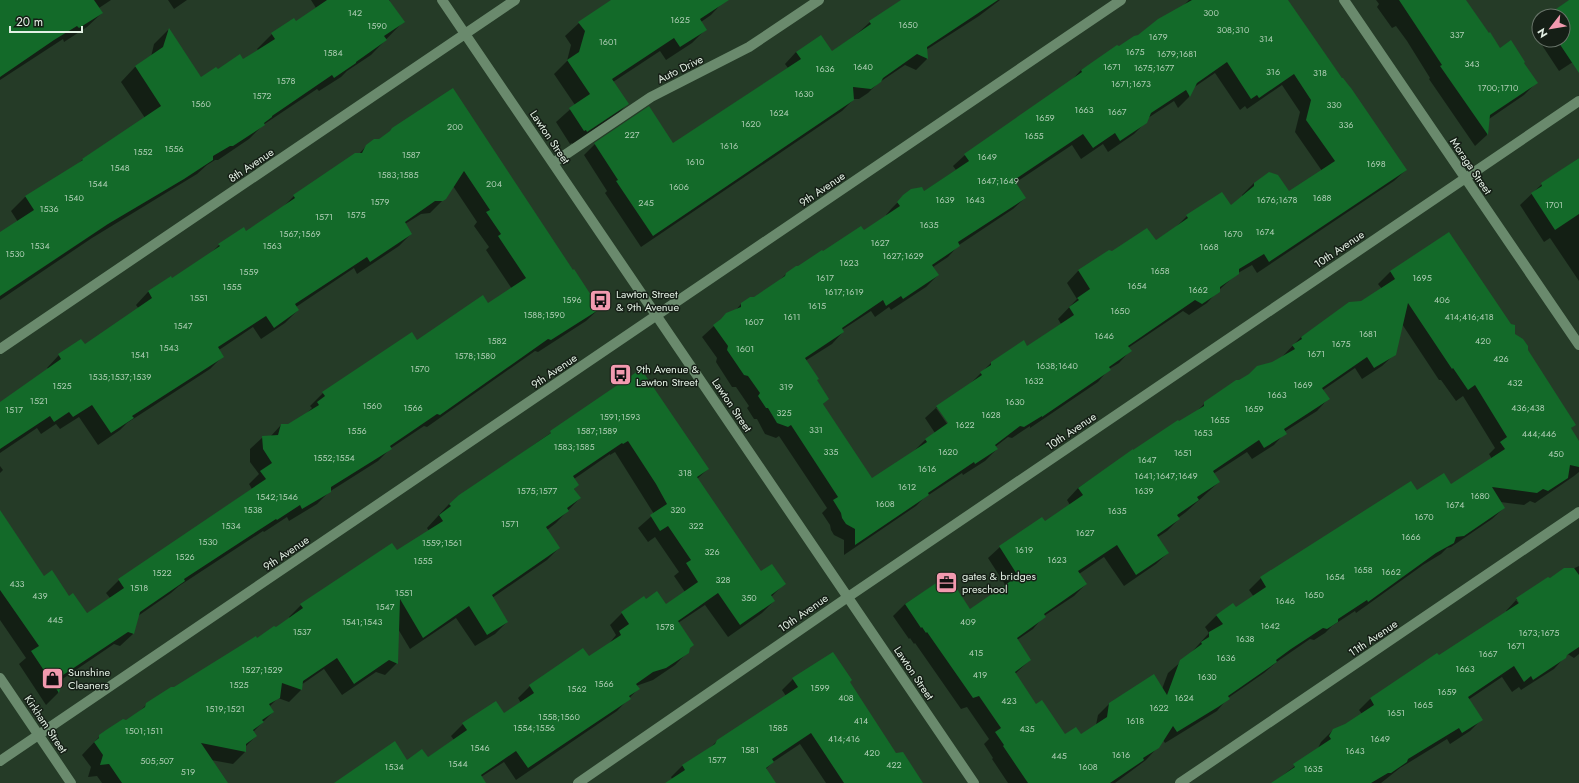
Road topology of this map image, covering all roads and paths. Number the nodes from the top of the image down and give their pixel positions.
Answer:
1 (442, 0) edge
2 (515, 0) edge
3 (819, 0) edge
4 (1121, 0) edge
5 (1344, 0) edge
6 (465, 34) junction
7 (1579, 101) edge
8 (553, 163) junction
9 (1465, 178) junction
10 (656, 316) junction
11 (1579, 346) edge
12 (0, 349) edge
13 (1579, 512) edge
14 (848, 597) junction
15 (0, 678) edge
16 (39, 735) junction
17 (0, 761) edge
18 (71, 783) edge
19 (578, 783) edge
20 (974, 783) edge
21 (1180, 783) edge

1 - 6 street, Lawton Street
2 - 6 street, 8th Avenue
3 - 8 street, Auto Drive
4 - 10 street, 9th Avenue
5 - 9 street, Moraga Street
6 - 8 street, Lawton Street
6 - 12 street, 8th Avenue
7 - 9 street, 10th Avenue
8 - 10 street, Lawton Street
9 - 11 street, Moraga Street
9 - 14 street, 10th Avenue
10 - 14 street, Lawton Street
10 - 16 street, 9th Avenue
13 - 21 street, 11th Avenue
14 - 19 street, 10th Avenue
14 - 20 street, Lawton Street
15 - 16 street, Kirkham Street
16 - 17 street, 9th Avenue
16 - 18 street, Kirkham Street

